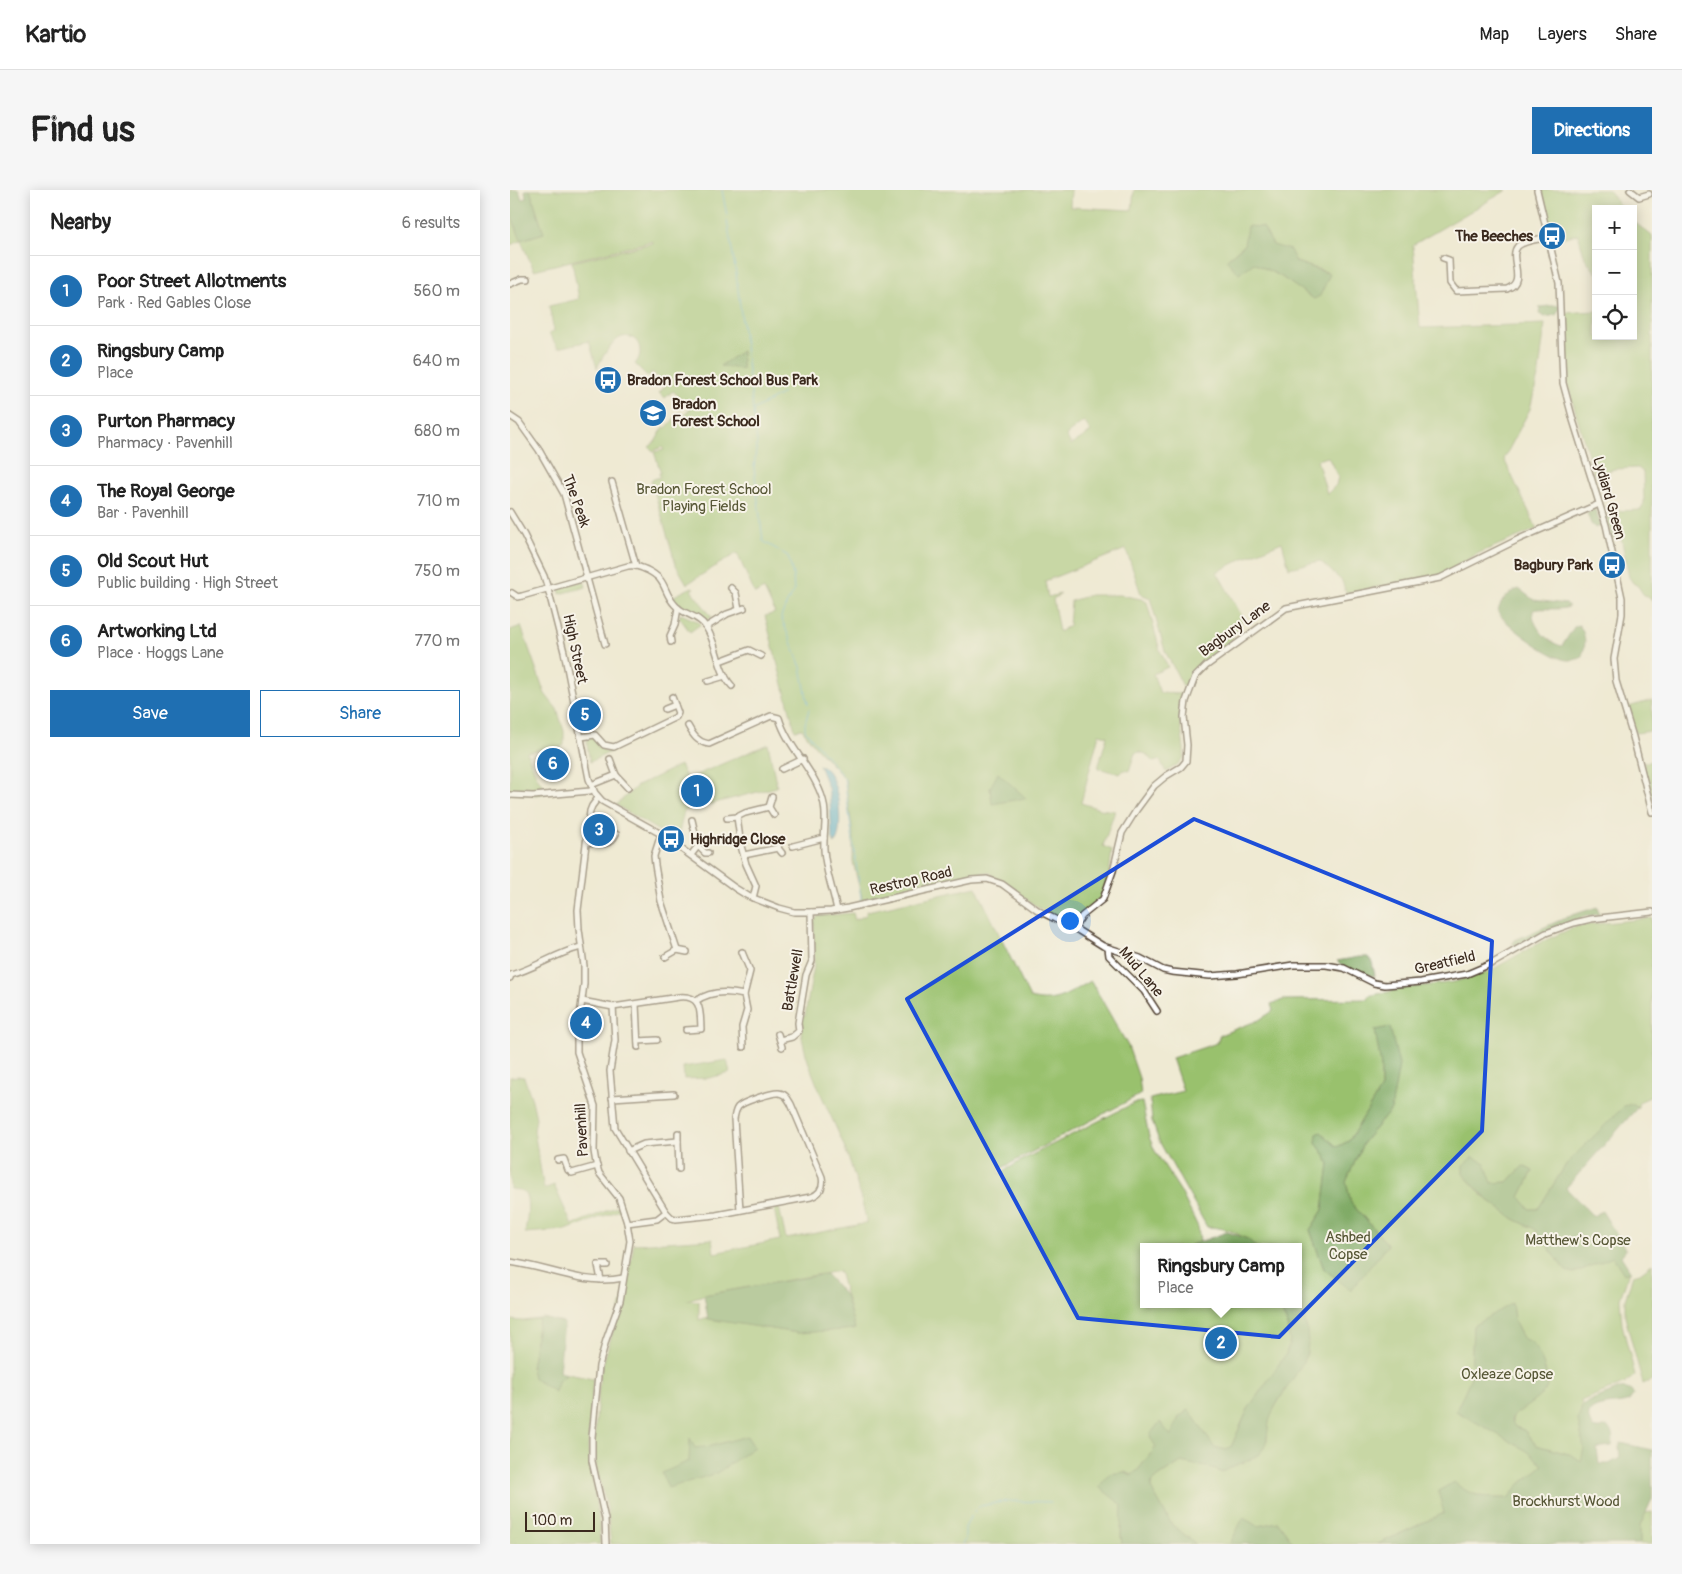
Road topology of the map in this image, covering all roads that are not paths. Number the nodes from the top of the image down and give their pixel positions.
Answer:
1 (1537, 190) edge
2 (1630, 190) edge
3 (1650, 194) dead end
4 (1549, 237) junction
5 (1449, 258) dead end
6 (528, 280) dead end
7 (510, 284) edge
8 (510, 416) edge
9 (612, 482) dead end
10 (1599, 504) junction
11 (510, 512) edge
12 (636, 566) junction
13 (587, 578) junction
14 (731, 588) dead end
15 (548, 589) junction
16 (512, 593) dead end
17 (678, 608) junction
18 (706, 627) junction
19 (671, 642) dead end
20 (605, 644) dead end
21 (761, 656) dead end
22 (720, 661) junction
23 (725, 676) junction
24 (708, 682) dead end
25 (732, 686) dead end
26 (672, 696) dead end
27 (675, 705) junction
28 (666, 709) dead end
29 (688, 726) dead end
30 (581, 737) junction
31 (610, 759) dead end
32 (803, 759) junction
33 (782, 769) dead end
34 (616, 775) junction
35 (592, 787) junction
36 (628, 788) dead end
37 (510, 795) edge
38 (772, 797) dead end
39 (598, 798) junction
40 (769, 807) junction
41 (1652, 812) edge
42 (774, 815) dead end
43 (737, 817) junction
44 (727, 818) dead end
45 (692, 820) dead end
46 (661, 834) junction
47 (824, 838) junction
48 (587, 842) junction
49 (620, 842) dead end
50 (698, 846) junction
51 (793, 846) dead end
52 (780, 848) dead end
53 (708, 853) dead end
54 (690, 855) junction
55 (744, 855) junction
56 (753, 898) junction
57 (838, 910) junction
58 (811, 912) junction
59 (1652, 912) edge
60 (1074, 928) junction
61 (581, 947) junction
62 (1108, 948) junction
63 (677, 950) junction
64 (687, 952) dead end
65 (742, 952) dead end
66 (665, 957) dead end
67 (1237, 974) joint
68 (510, 975) edge
69 (744, 995) junction
70 (582, 1001) junction
71 (696, 1001) junction
72 (636, 1004) junction
73 (613, 1007) junction
74 (1157, 1011) dead end
75 (686, 1030) dead end
76 (657, 1040) dead end
77 (744, 1044) dead end
78 (782, 1046) dead end
79 (674, 1094) dead end
80 (612, 1098) junction
81 (678, 1133) dead end
82 (678, 1141) junction
83 (628, 1151) junction
84 (558, 1160) dead end
85 (597, 1166) junction
86 (568, 1170) junction
87 (679, 1170) dead end
88 (562, 1174) dead end
89 (740, 1210) junction
90 (666, 1212) junction
91 (627, 1223) junction
92 (510, 1262) edge
93 (607, 1265) dead end
94 (623, 1278) junction
95 (600, 1280) junction
96 (606, 1544) edge

1 - 4 street, Lydiard Green
2 - 3 street
4 - 5 street
4 - 10 street, Lydiard Green
6 - 7 street
8 - 13 street, The Peak
9 - 12 street
10 - 41 street, Lydiard Green
10 - 60 street, Bagbury Lane
11 - 15 street, High Street
12 - 13 street
12 - 17 street
13 - 15 street
13 - 20 street, The Peak
14 - 18 street
15 - 16 street
15 - 30 street, High Street
17 - 18 street
17 - 19 street
18 - 22 street
21 - 22 street
22 - 23 street
23 - 24 street
23 - 25 street
26 - 27 street
27 - 28 street
27 - 30 street
29 - 32 street
30 - 35 street, High Street
31 - 34 street
32 - 33 street
32 - 47 street
34 - 35 street
34 - 36 street
35 - 37 street
35 - 39 street, High Street
38 - 40 street
39 - 46 street, Restrop Road
39 - 48 street, Pavenhill
40 - 42 street
40 - 43 street
43 - 44 street
43 - 55 street
45 - 50 street
46 - 54 street, Restrop Road
46 - 63 street
47 - 51 street
47 - 57 street
48 - 49 street
48 - 61 street, Pavenhill
50 - 53 street
50 - 54 street
52 - 55 street
54 - 56 street, Restrop Road
55 - 56 street
56 - 58 street, Restrop Road
57 - 58 street, Restrop Road
57 - 60 street, Restrop Road
58 - 78 street, Battlewell
59 - 67 street, Greatfield
60 - 62 street, Restrop Road
61 - 68 street
61 - 70 street, Pavenhill
62 - 67 street, Restrop Road
62 - 74 street, Mud Lane
63 - 64 street
63 - 66 street
65 - 69 street
69 - 71 street
69 - 77 street
70 - 73 street
70 - 85 street, Pavenhill
71 - 72 street
71 - 75 street
72 - 73 street
72 - 76 street
73 - 80 street
79 - 80 street
80 - 83 street
81 - 82 street
82 - 83 street
82 - 87 street
83 - 90 street
84 - 86 street
85 - 86 street
85 - 91 street, Pavenhill
86 - 88 street
89 - 89 street
89 - 90 street
90 - 91 street
91 - 94 street, Pavenhill
92 - 95 street
93 - 95 street
94 - 95 street
94 - 96 street, Pavenhill

